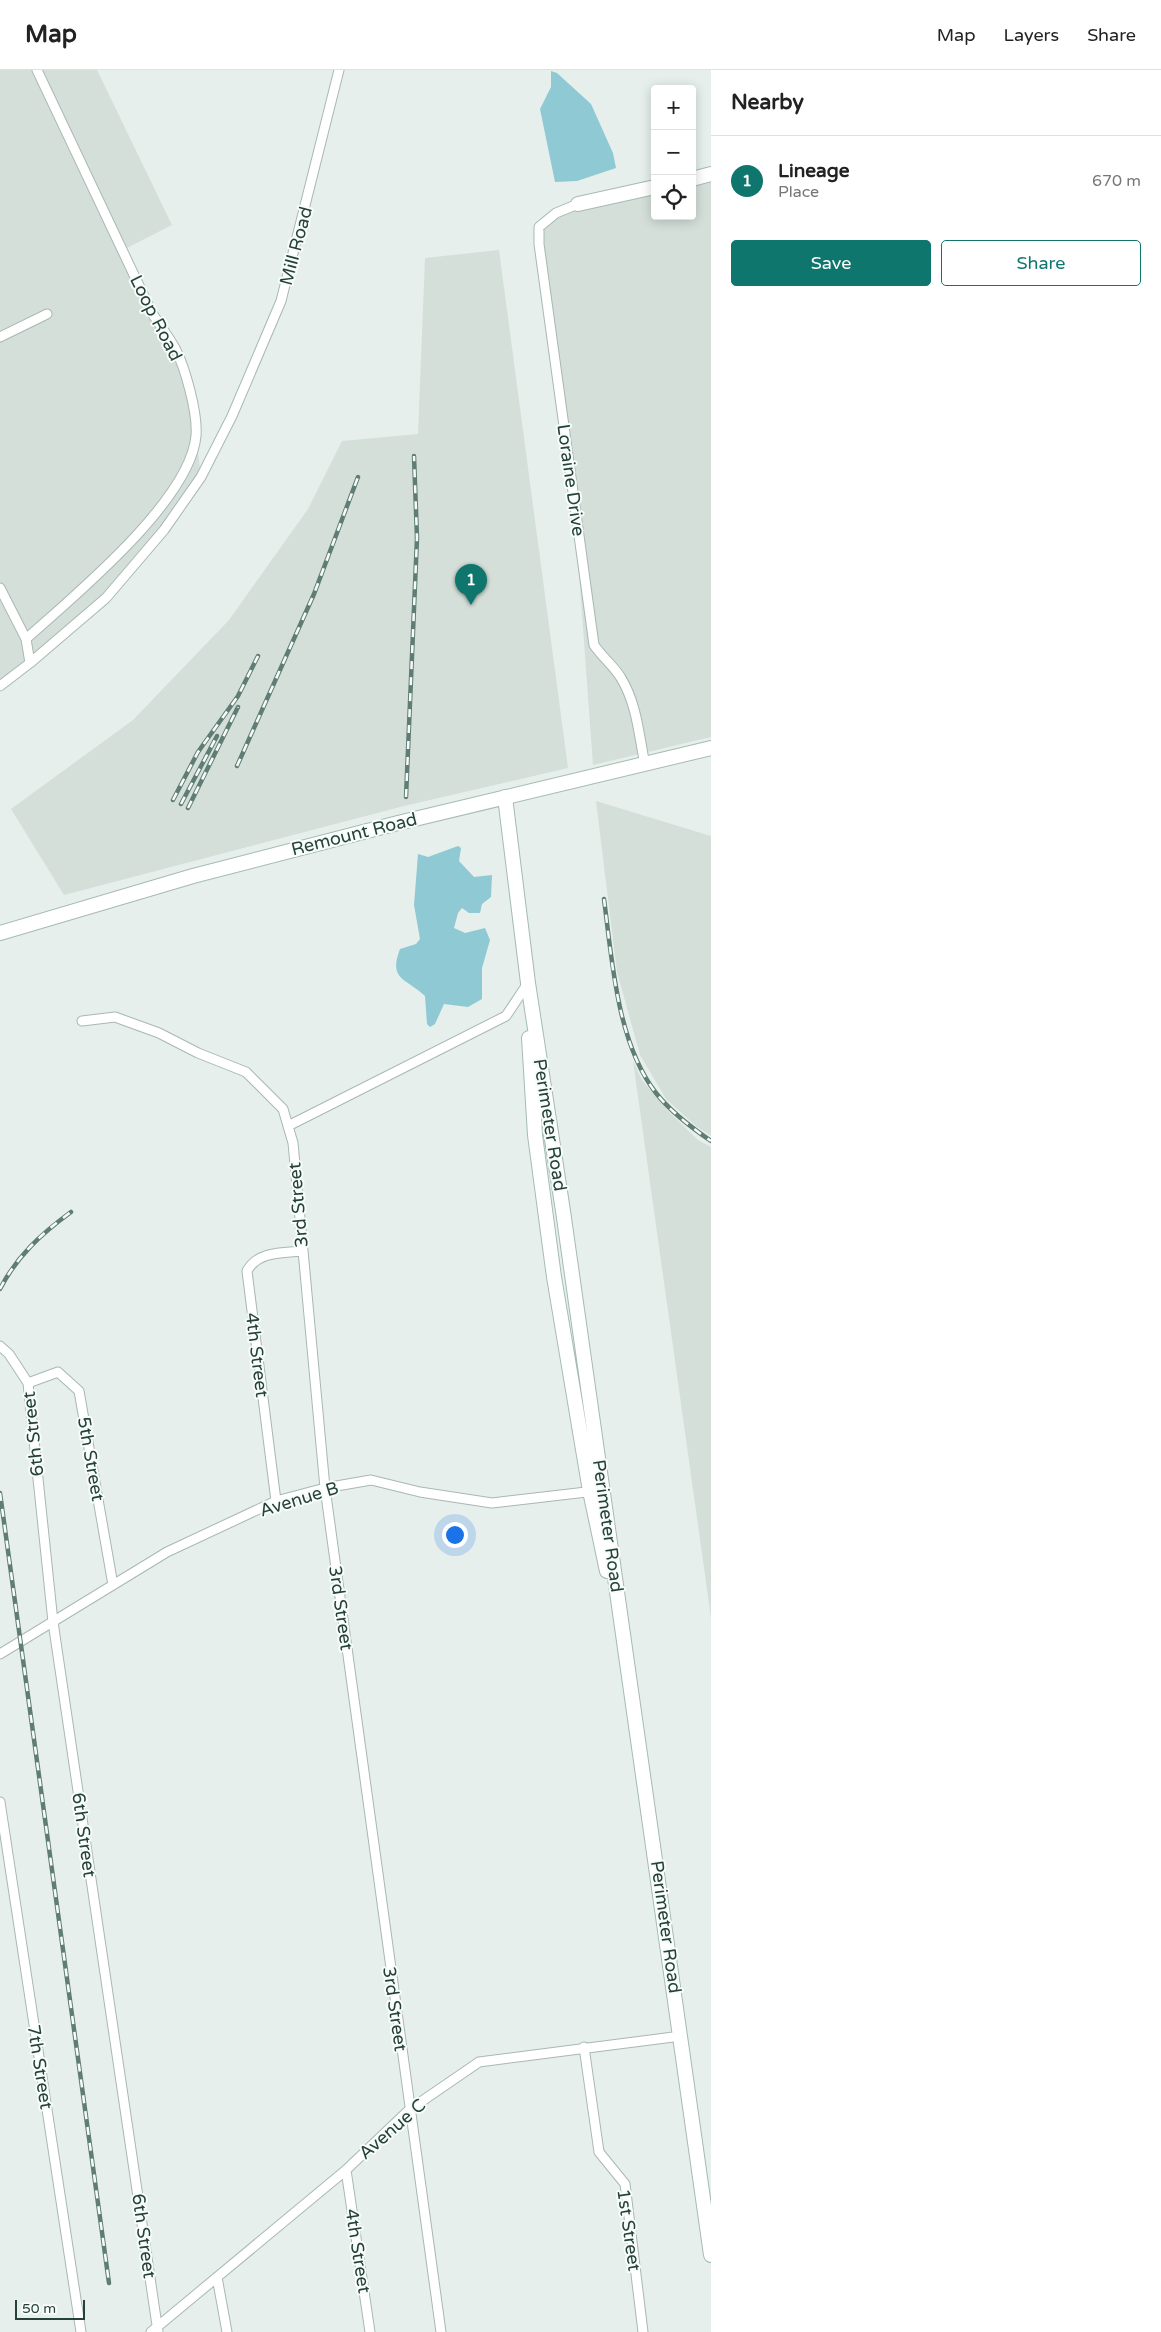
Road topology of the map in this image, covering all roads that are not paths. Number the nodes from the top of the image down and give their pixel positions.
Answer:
1 (37, 70) edge
2 (339, 70) edge
3 (711, 174) edge
4 (696, 178) edge
5 (651, 188) edge
6 (578, 204) joint
7 (47, 314) dead end
8 (0, 337) edge
9 (0, 588) edge
10 (26, 639) junction
11 (30, 663) junction
12 (0, 686) edge
13 (711, 748) edge
14 (645, 765) junction
15 (505, 797) junction
16 (0, 932) edge
17 (529, 989) junction
18 (82, 1021) dead end
19 (288, 1126) junction
20 (563, 1211) junction
21 (546, 1215) junction
22 (302, 1251) junction
23 (0, 1346) edge
24 (28, 1383) junction
25 (325, 1488) junction
26 (596, 1490) junction
27 (276, 1501) junction
28 (113, 1585) junction
29 (53, 1622) junction
30 (0, 1654) edge
31 (0, 1802) edge
32 (681, 2036) junction
33 (584, 2047) junction
34 (409, 2110) junction
35 (346, 2170) junction
36 (711, 2255) edge
37 (217, 2277) junction
38 (156, 2330) edge
39 (81, 2332) edge
40 (227, 2332) edge
41 (370, 2332) edge
42 (441, 2332) edge
43 (643, 2332) edge

1 - 10 street, Loop Road
2 - 11 street, Mill Road
3 - 4 street
5 - 6 street
6 - 14 street, Loraine Drive
7 - 8 street
9 - 10 street
10 - 11 street
11 - 12 street
13 - 14 street, Remount Road
14 - 15 street, Remount Road
15 - 16 street, Remount Road
15 - 17 street, Perimeter Road
17 - 19 street
17 - 20 street, Perimeter Road
17 - 21 street
18 - 19 street, 3rd Street
19 - 22 street, 3rd Street
20 - 21 street
20 - 26 street, Perimeter Road
21 - 26 street
22 - 25 street, 3rd Street
22 - 27 street, 4th Street
23 - 24 street, 6th Street
24 - 28 street, 5th Street
24 - 29 street, 6th Street
25 - 26 street, Avenue B
25 - 27 street, Avenue B
25 - 34 street, 3rd Street
26 - 32 street, Perimeter Road
27 - 28 street, Avenue B
28 - 29 street, Avenue B
29 - 30 street, Avenue B
29 - 38 street, 6th Street
31 - 39 street, 7th Street
32 - 33 street, Avenue C
32 - 36 street, Perimeter Road
33 - 34 street, Avenue C
33 - 43 street, 1st Street
34 - 35 street, Avenue C
34 - 42 street, 3rd Street
35 - 37 street, Avenue C
35 - 41 street, 4th Street
37 - 38 street, Avenue C
37 - 40 street

